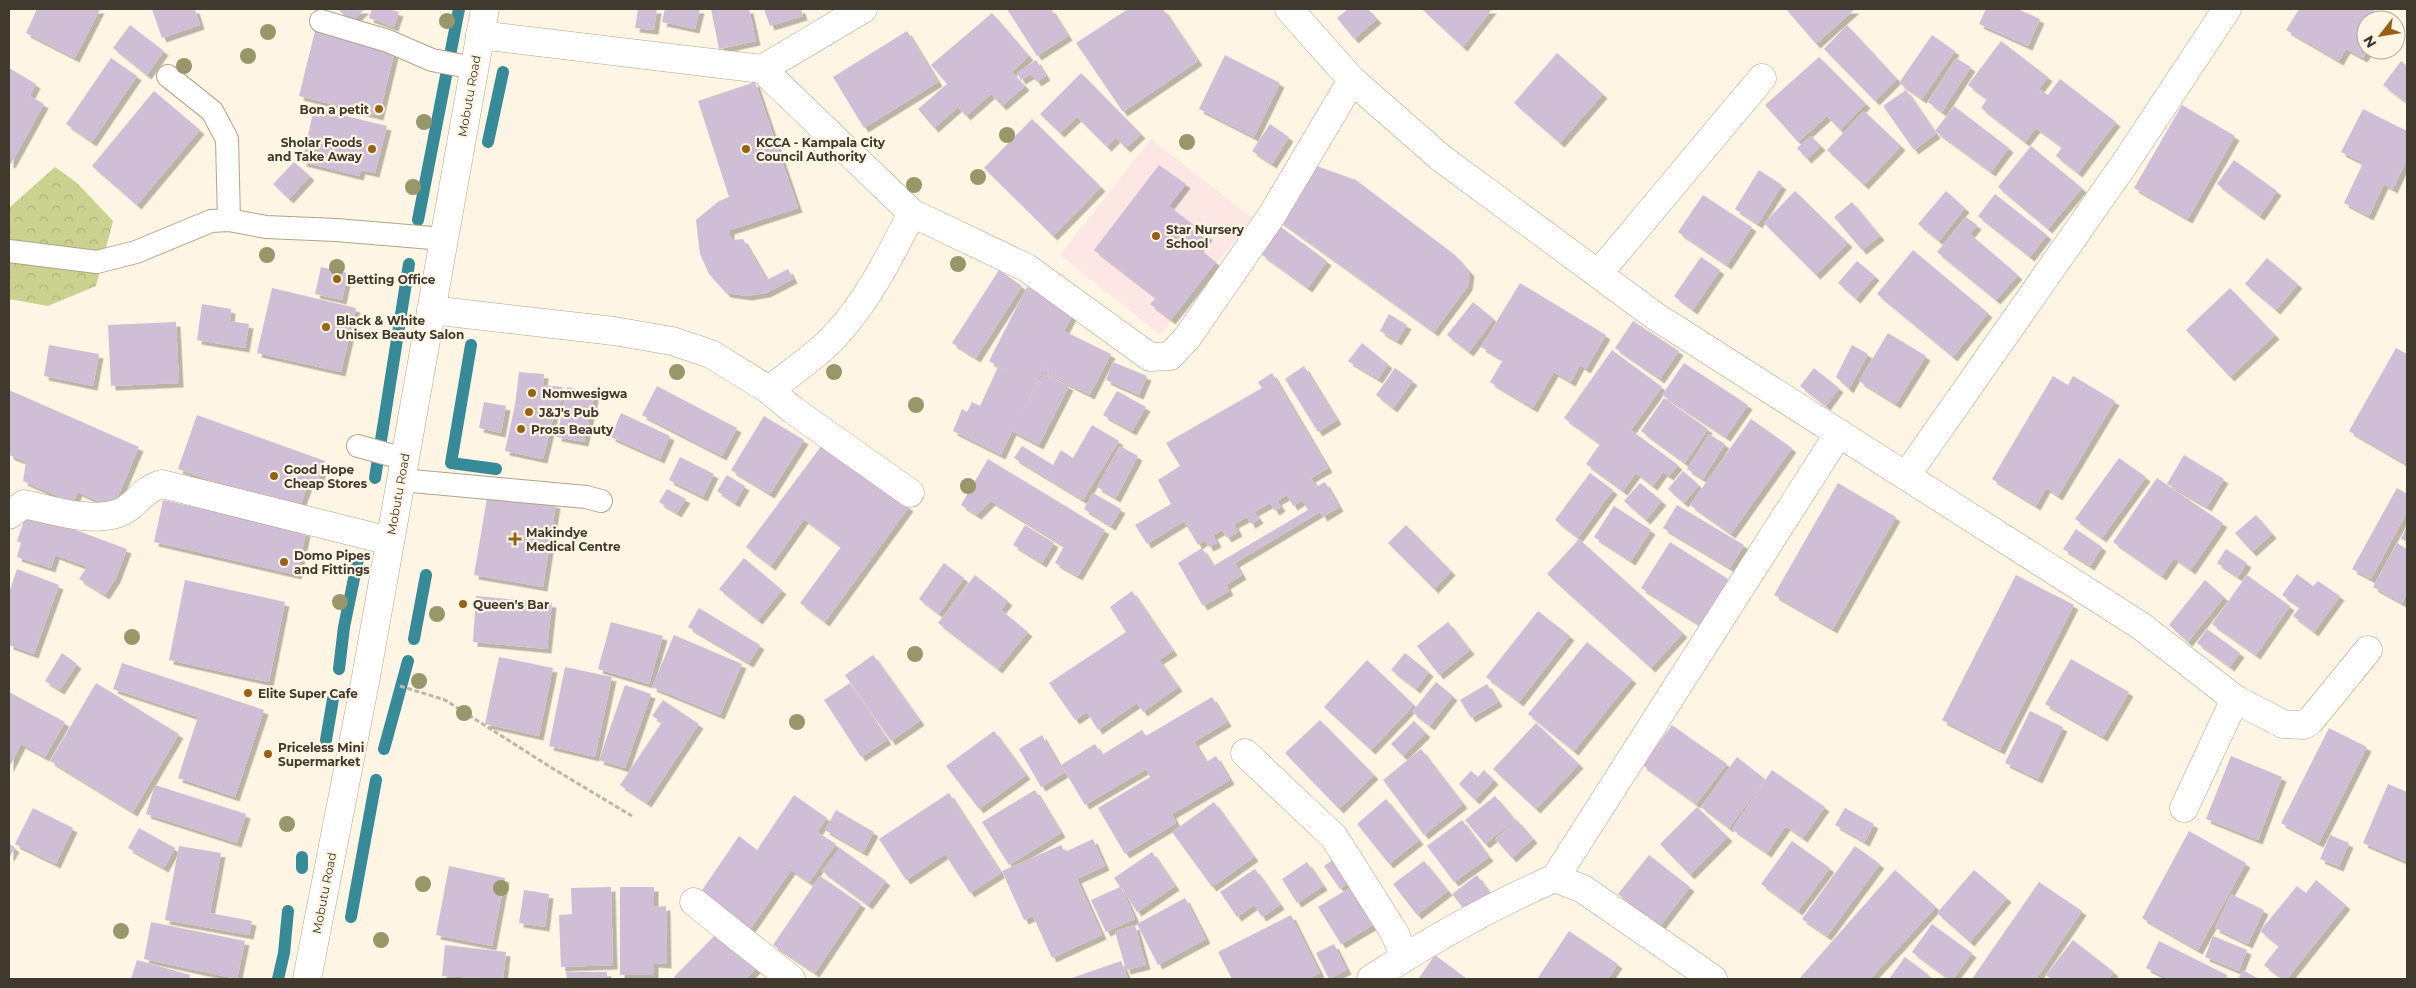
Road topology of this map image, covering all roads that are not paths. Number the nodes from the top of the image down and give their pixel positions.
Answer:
1 (485, 9) edge
2 (863, 9) edge
3 (1289, 9) edge
4 (2227, 9) edge
5 (321, 21) dead end
6 (480, 35) junction
7 (468, 68) junction
8 (762, 69) junction
9 (168, 76) dead end
10 (1762, 78) dead end
11 (1352, 80) junction
12 (912, 212) junction
13 (228, 220) junction
14 (444, 239) junction
15 (9, 251) edge
16 (1598, 274) junction
17 (431, 310) junction
18 (769, 390) junction
19 (1839, 433) junction
20 (358, 446) dead end
21 (403, 470) junction
22 (1906, 476) junction
23 (910, 493) dead end
24 (601, 501) dead end
25 (9, 515) edge
26 (390, 541) junction
27 (2368, 650) dead end
28 (2235, 699) junction
29 (1245, 753) dead end
30 (2184, 808) dead end
31 (1555, 878) junction
32 (694, 902) dead end
33 (1405, 957) junction
34 (307, 979) edge
35 (792, 979) edge
36 (1371, 979) edge
37 (1713, 979) edge

1 - 6 street, Mobutu Road
2 - 8 street
3 - 11 street
4 - 22 street
5 - 7 lane
6 - 7 street, Mobutu Road
6 - 8 street
7 - 14 street, Mobutu Road
8 - 12 street
9 - 13 lane
10 - 16 street
11 - 12 street
11 - 16 street
12 - 18 street
13 - 14 lane
13 - 15 lane
14 - 17 street, Mobutu Road
16 - 19 street
17 - 18 street
17 - 21 street, Mobutu Road
18 - 23 street
19 - 22 street
19 - 31 street
20 - 21 lane
21 - 24 lane
21 - 26 street, Mobutu Road
22 - 28 street
25 - 26 street
26 - 34 street, Mobutu Road
27 - 28 street
28 - 30 street
29 - 33 street
31 - 33 street
31 - 37 street
32 - 35 street
33 - 36 street

